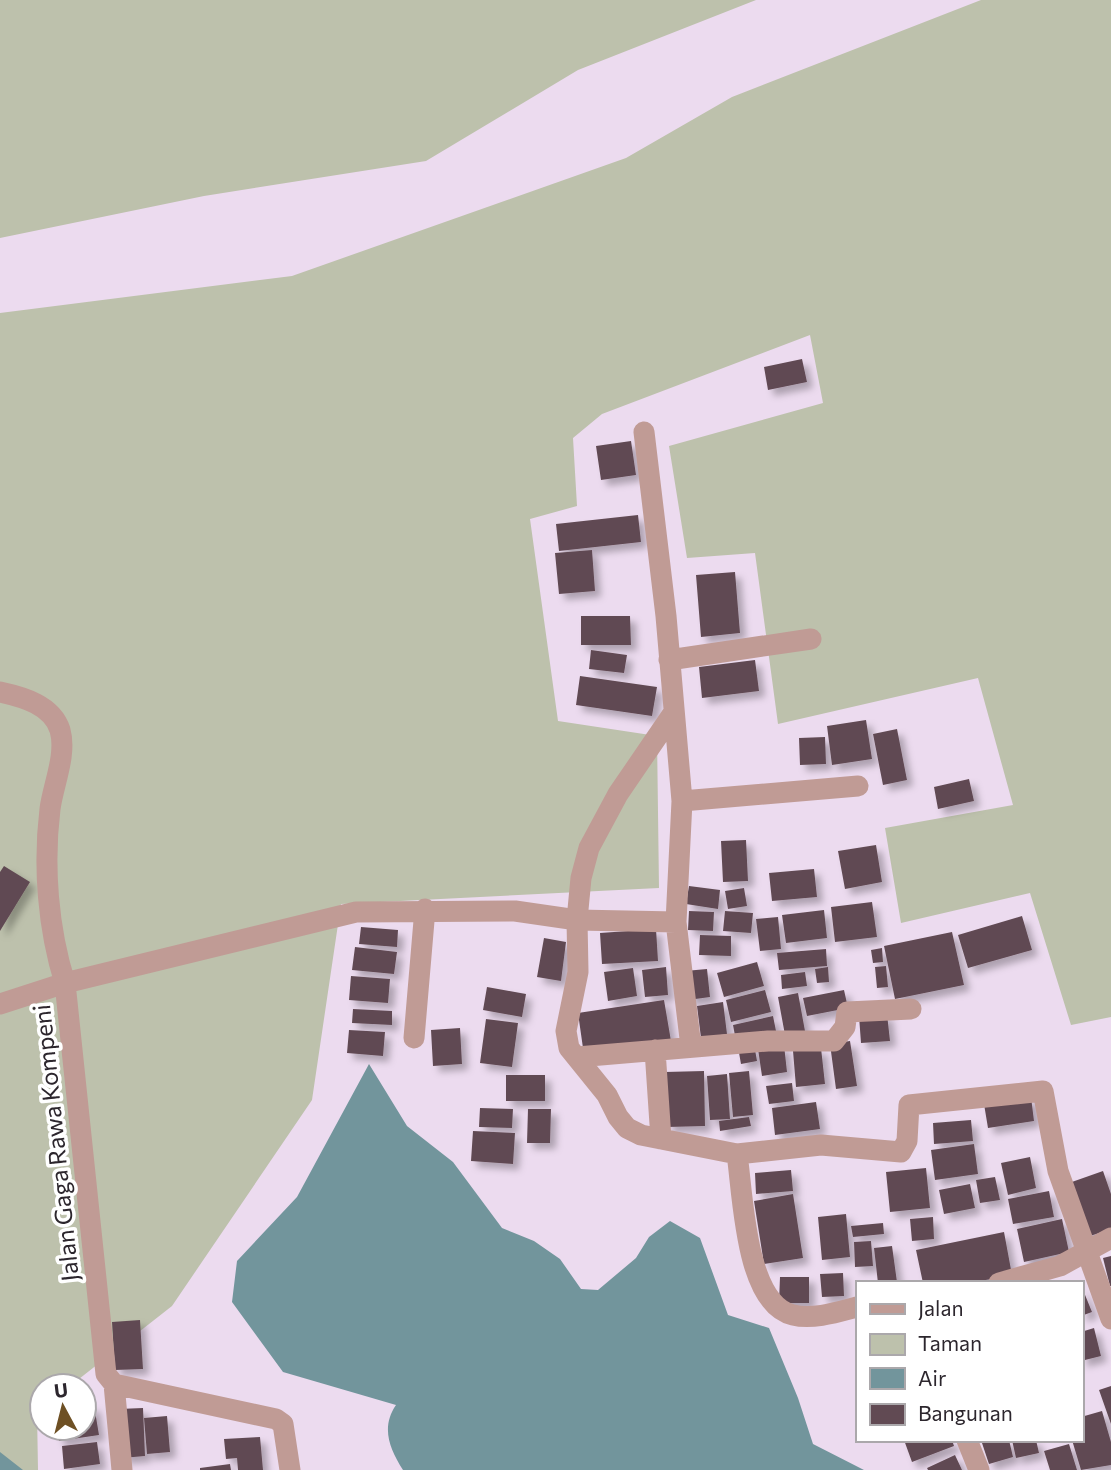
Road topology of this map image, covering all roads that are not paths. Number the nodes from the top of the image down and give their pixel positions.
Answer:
1 (645, 432) dead end
2 (811, 639) dead end
3 (669, 660) junction
4 (0, 692) edge
5 (672, 715) junction
6 (858, 786) dead end
7 (682, 801) junction
8 (425, 909) junction
9 (577, 920) junction
10 (676, 922) junction
11 (65, 984) junction
12 (0, 1004) edge
13 (911, 1009) dead end
14 (414, 1038) dead end
15 (691, 1047) junction
16 (655, 1050) junction
17 (577, 1057) junction
18 (661, 1139) junction
19 (737, 1154) junction
20 (1111, 1238) edge
21 (1087, 1252) junction
22 (1006, 1281) edge
23 (856, 1307) edge
24 (1111, 1319) edge
25 (114, 1384) junction
26 (968, 1442) edge
27 (122, 1470) edge
28 (290, 1470) edge
29 (979, 1470) edge

1 - 3 street
2 - 3 street
3 - 5 street
4 - 11 street
5 - 7 street
5 - 9 street
6 - 7 street
7 - 10 street
8 - 9 street, Jalan Gaga Rawa Kompeni
8 - 11 street, Jalan Gaga Rawa Kompeni
8 - 14 street
9 - 10 street, Jalan Gaga Rawa Kompeni
9 - 17 street
10 - 15 street
11 - 12 street
11 - 25 street, Jalan Gaga Rawa Kompeni
13 - 15 street
15 - 16 street
16 - 17 street
16 - 18 street
17 - 18 street
18 - 19 street
19 - 21 street
19 - 23 street
20 - 21 street
21 - 22 street
21 - 24 street
25 - 27 street, Jalan Gaga Rawa Kompeni
25 - 28 street
26 - 29 street

